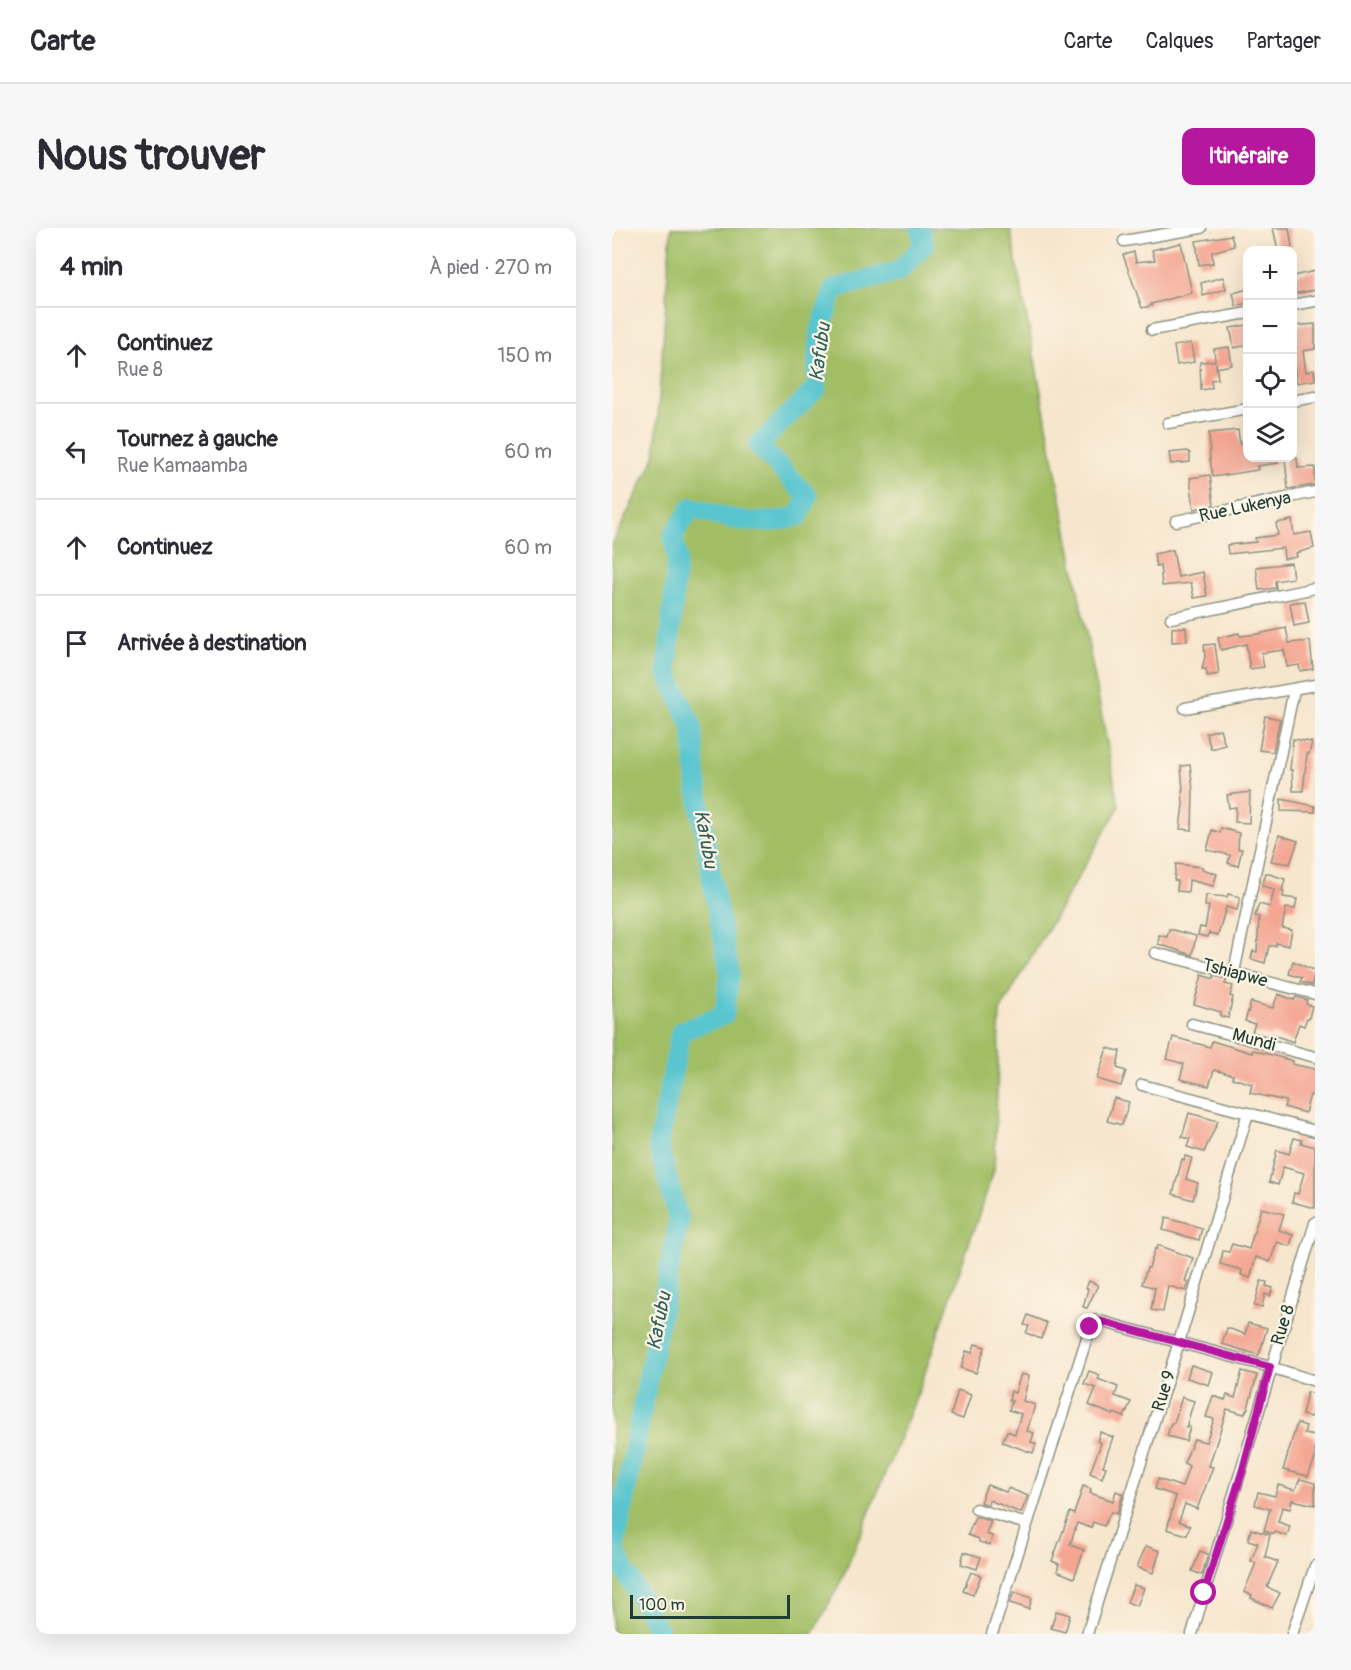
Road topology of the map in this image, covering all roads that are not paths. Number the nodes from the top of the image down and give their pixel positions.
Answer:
1 (1201, 228) edge
2 (1124, 241) dead end
3 (1315, 301) edge
4 (1297, 304) edge
5 (1243, 314) edge
6 (1152, 330) dead end
7 (1315, 397) edge
8 (1297, 400) edge
9 (1243, 410) edge
10 (1168, 423) dead end
11 (1315, 492) edge
12 (1176, 521) dead end
13 (1315, 588) edge
14 (1171, 618) dead end
15 (1315, 685) edge
16 (1294, 690) junction
17 (1185, 708) dead end
18 (1155, 953) dead end
19 (1234, 972) junction
20 (1315, 994) edge
21 (1192, 1024) dead end
22 (1315, 1057) edge
23 (1142, 1084) dead end
24 (1248, 1113) junction
25 (1315, 1131) edge
26 (1315, 1223) edge
27 (1179, 1342) junction
28 (1270, 1367) junction
29 (1315, 1381) edge
30 (976, 1509) dead end
31 (1027, 1524) junction
32 (1315, 1566) edge
33 (992, 1634) edge
34 (1087, 1634) edge
35 (1192, 1634) edge
36 (1292, 1634) edge

1 - 2 street
3 - 4 street
5 - 6 street
7 - 8 street
9 - 10 street
11 - 12 street, Rue Lukenya
13 - 14 street
15 - 16 street
16 - 17 street
16 - 19 street
18 - 19 street, Tshiapwe
19 - 20 street, Tshiapwe
21 - 22 street, Mundi
23 - 24 street
24 - 25 street
24 - 27 street, Rue 9
26 - 28 street, Rue 8
27 - 28 street
27 - 31 street
27 - 34 street, Rue 9
28 - 29 street
28 - 35 street, Rue 8
30 - 31 street
31 - 33 street
32 - 36 street

